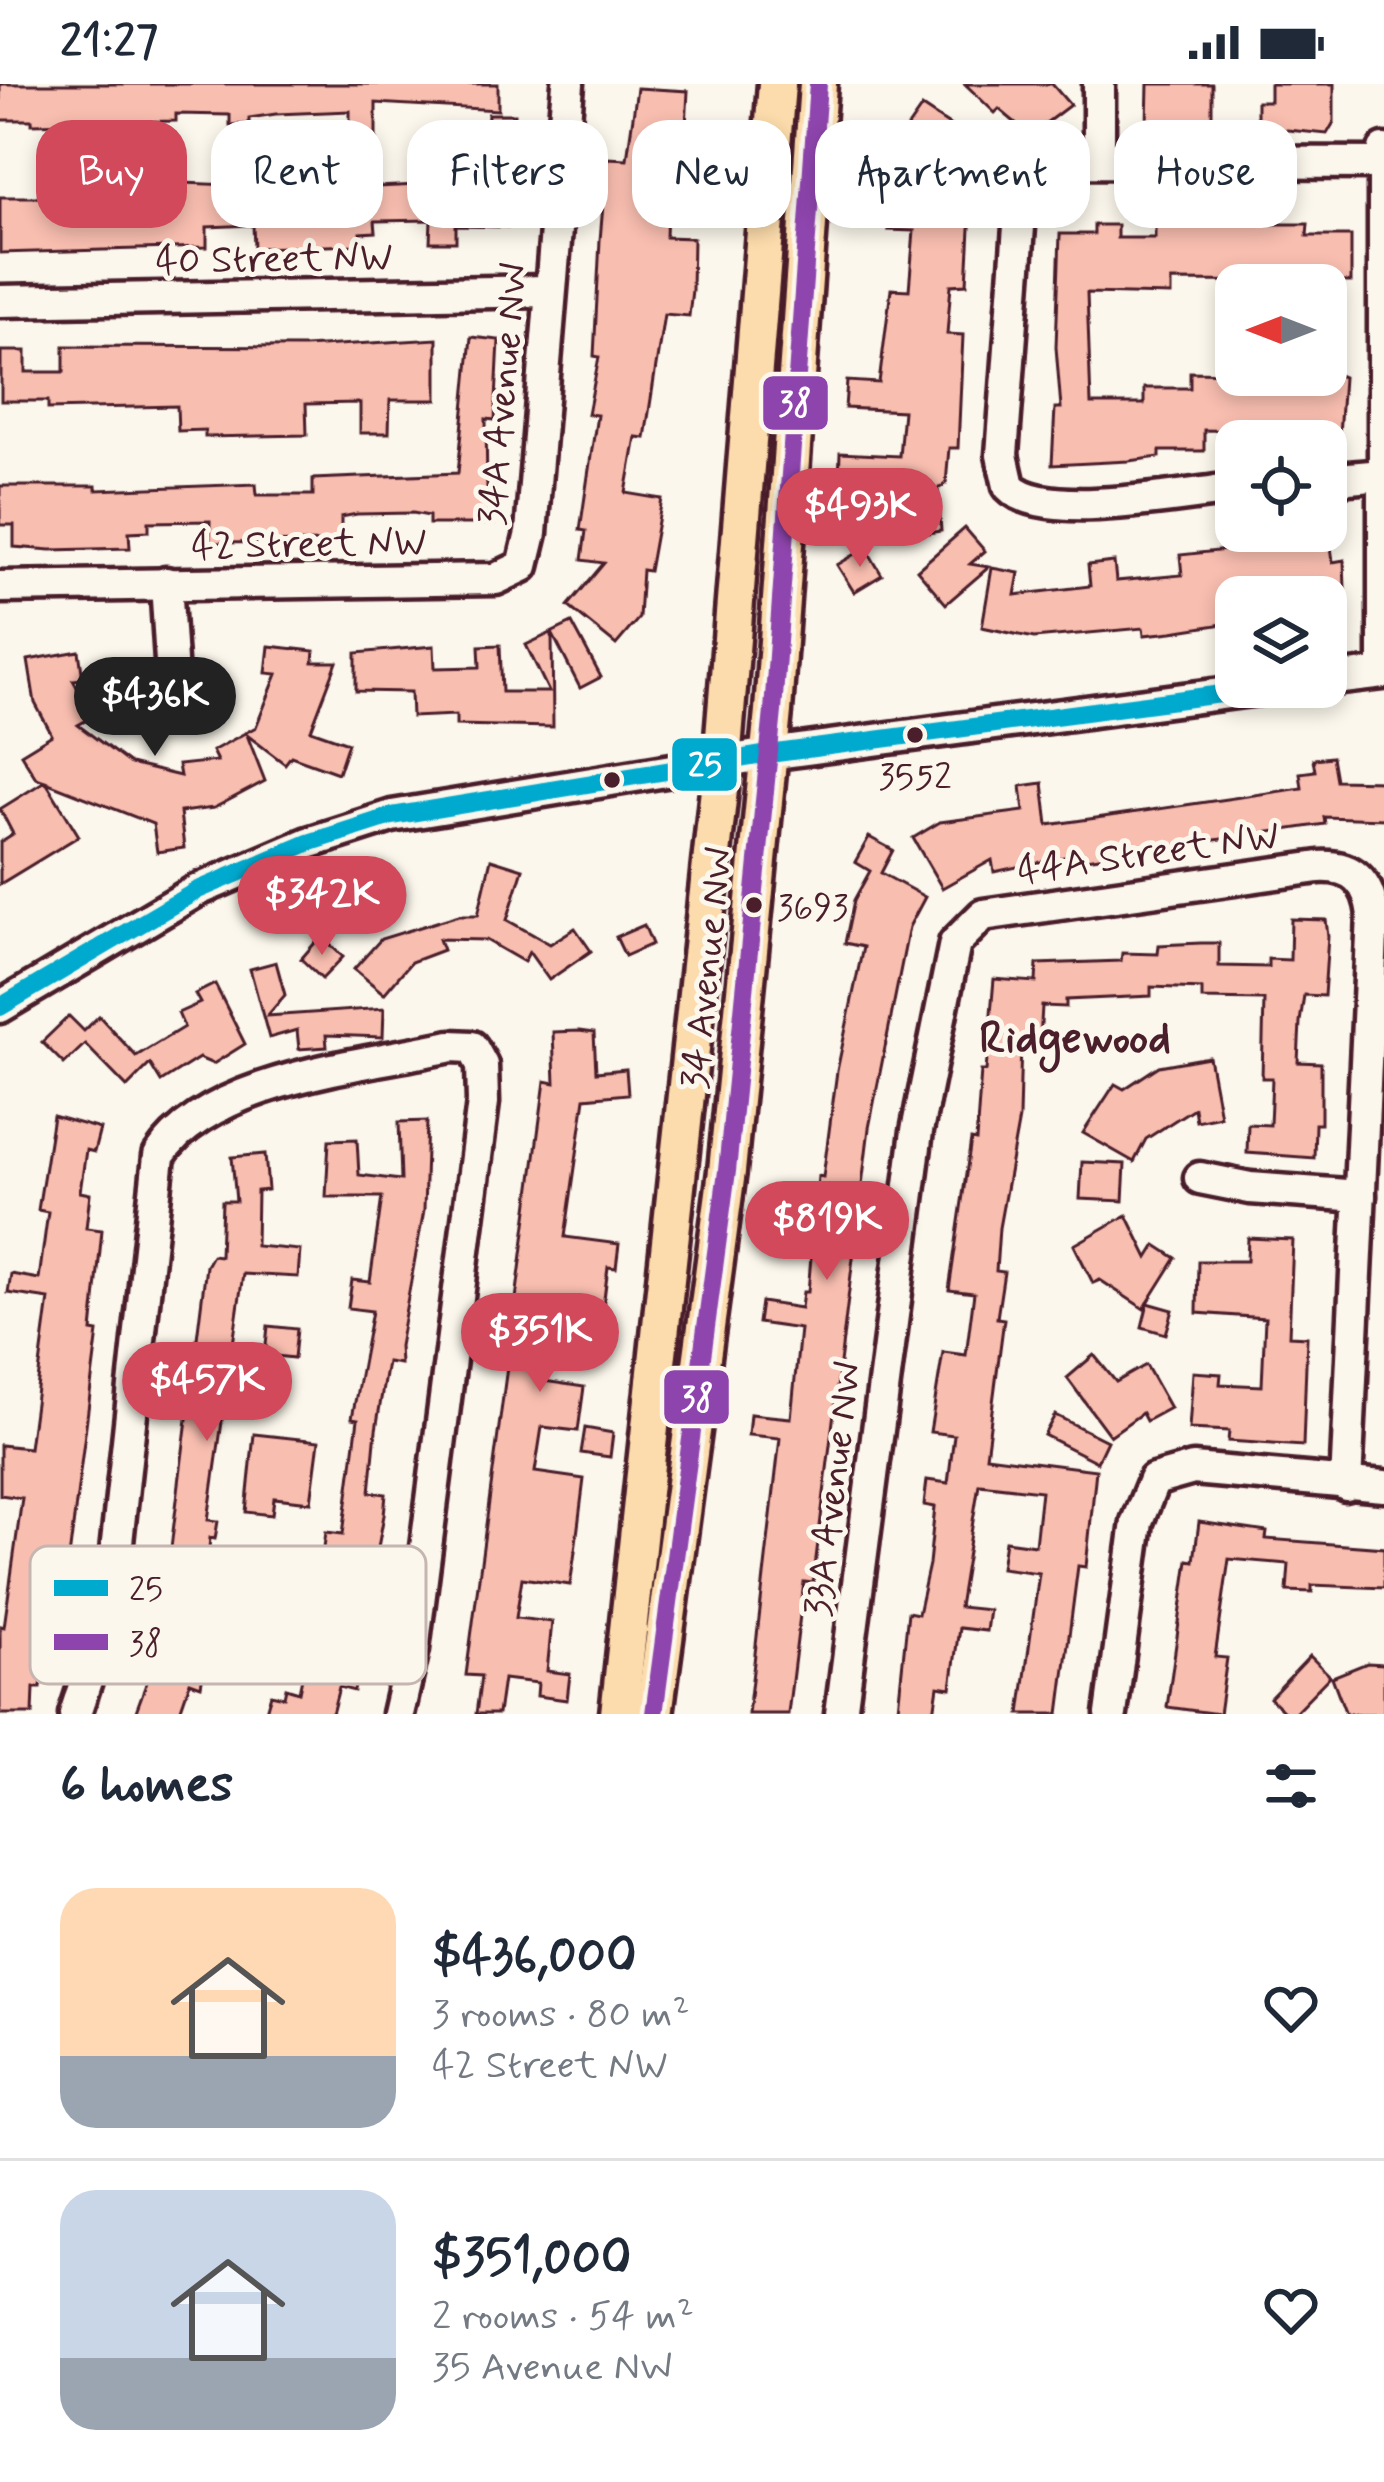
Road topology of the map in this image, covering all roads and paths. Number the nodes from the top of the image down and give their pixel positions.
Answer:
1 (568, 84) edge
2 (777, 84) edge
3 (818, 84) edge
4 (1099, 84) edge
5 (1384, 149) edge
6 (1099, 161) junction
7 (1384, 163) edge
8 (548, 291) junction
9 (0, 301) edge
10 (1383, 475) edge
11 (1347, 478) edge
12 (1215, 491) edge
13 (1384, 511) edge
14 (523, 566) joint
15 (166, 583) junction
16 (0, 587) edge
17 (1384, 673) edge
18 (172, 677) dead end
19 (1347, 677) edge
20 (1215, 695) edge
21 (769, 754) junction
22 (722, 762) junction
23 (969, 924) joint
24 (0, 1007) edge
25 (1200, 1178) dead end
26 (1360, 1196) junction
27 (1346, 1485) junction
28 (1384, 1486) edge
29 (117, 1546) edge
30 (426, 1547) edge
31 (85, 1684) edge
32 (405, 1684) edge
33 (75, 1714) edge
34 (398, 1714) edge
35 (619, 1714) edge
36 (654, 1714) edge
37 (841, 1714) edge
38 (1111, 1714) edge

1 - 8 street, 34A Avenue NW
2 - 22 main road, 34 Avenue NW
3 - 21 main road, 34 Avenue NW
4 - 6 street
5 - 7 street
6 - 7 street
6 - 12 street
7 - 10 street
8 - 9 street, 40 Street NW
8 - 14 street, 34A Avenue NW
10 - 11 street
10 - 13 street
13 - 17 street
14 - 15 street, 42 Street NW
15 - 16 street, 42 Street NW
15 - 18 street, 42 Street NW
17 - 19 street
20 - 21 street
21 - 22 street
21 - 36 main road, 34 Avenue NW
22 - 24 street
22 - 35 main road, 34 Avenue NW
23 - 26 street, 44A Street NW
23 - 37 street, 33A Avenue NW
25 - 26 street
26 - 27 street
27 - 28 street
27 - 38 street
29 - 30 street
31 - 33 street
32 - 34 street

